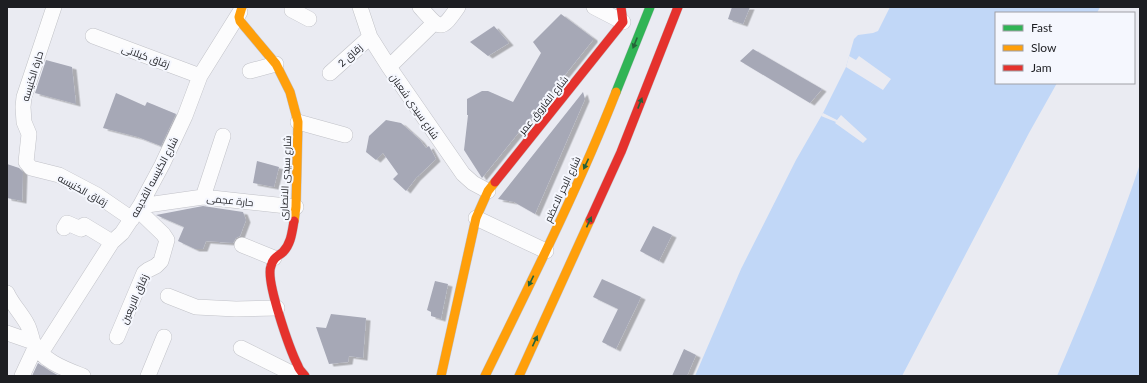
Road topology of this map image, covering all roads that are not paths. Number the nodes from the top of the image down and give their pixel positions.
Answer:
1 (54, 7) edge
2 (292, 7) edge
3 (360, 7) edge
4 (420, 7) edge
5 (458, 7) edge
6 (594, 7) edge
7 (621, 7) edge
8 (650, 7) edge
9 (678, 7) edge
10 (241, 10) edge
11 (309, 19) dead end
12 (623, 22) junction
13 (434, 23) junction
14 (93, 36) dead end
15 (370, 37) junction
16 (276, 64) junction
17 (389, 67) junction
18 (250, 72) dead end
19 (330, 73) dead end
20 (200, 76) junction
21 (298, 122) junction
22 (346, 135) dead end
23 (223, 136) dead end
24 (31, 168) joint
25 (488, 191) junction
26 (203, 197) junction
27 (296, 207) junction
28 (136, 212) junction
29 (476, 218) junction
30 (64, 228) dead end
31 (112, 242) junction
32 (242, 245) dead end
33 (546, 251) junction
34 (274, 258) junction
35 (7, 292) edge
36 (168, 296) dead end
37 (277, 308) junction
38 (7, 334) edge
39 (117, 337) dead end
40 (164, 337) dead end
41 (36, 347) junction
42 (241, 348) dead end
43 (78, 375) edge
44 (300, 375) edge
45 (22, 376) edge
46 (148, 376) edge
47 (441, 376) edge
48 (485, 376) edge
49 (519, 376) edge

1 - 24 street, حارة الكنيسه
2 - 11 street
3 - 15 street, شارع سيدى شعبان
4 - 13 street
5 - 13 street
6 - 12 street
7 - 12 street
8 -> 33 street, شارع البحر الاعظم
49 -> 9 street
10 - 16 street, شارع سيدى الانصارى
10 - 20 street, شارع الكنيسه القديمه
12 - 25 street, شارع الفاروق عمر
13 - 17 street
14 - 20 street, زقاق كيلانى
15 - 17 street, شارع سيدى شعبان
15 - 19 street, زقاق 2
16 - 18 street
16 - 21 street, شارع سيدى الانصارى
17 - 25 street, شارع سيدى شعبان
20 - 28 street, شارع الكنيسه القديمه
21 - 22 street
21 - 27 street, شارع سيدى الانصارى
23 - 26 street
24 - 28 street, زقاق الكنيسه
25 - 29 street, شارع الفاروق عمر
26 - 27 street, حارة عجمى
26 - 28 street, حارة عجمى
27 - 34 street, شارع سيدى الانصارى
28 - 31 street, شارع الكنيسه القديمه
28 - 39 street, زقاق الاربعين
29 - 33 street
29 - 47 street
30 - 31 street
31 - 41 street, شارع الكنيسه القديمه
32 - 34 street
33 -> 48 street, شارع البحر الاعظم
34 - 37 street
35 - 41 street
36 - 37 street
37 - 44 street
38 - 41 street
40 - 46 street
41 - 43 street
41 - 45 street, شارع الكنيسه القديمه
42 - 44 street

